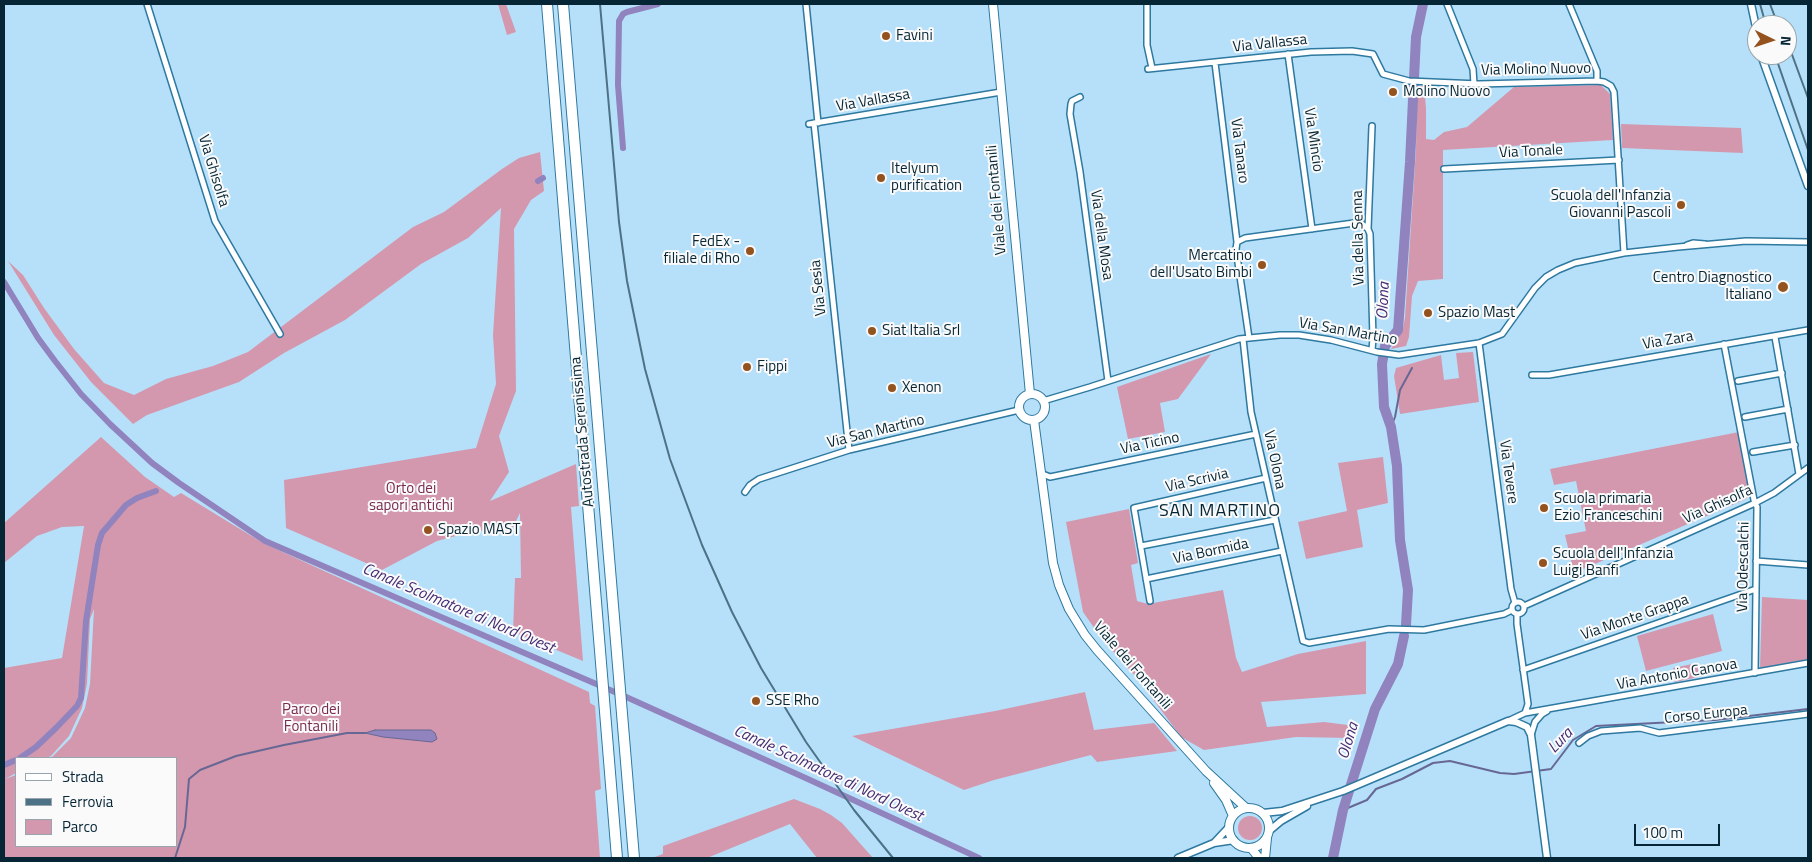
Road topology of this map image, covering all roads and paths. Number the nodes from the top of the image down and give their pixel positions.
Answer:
1 (147, 4) edge
2 (547, 4) edge
3 (563, 4) edge
4 (806, 4) edge
5 (992, 4) edge
6 (1147, 4) edge
7 (1447, 4) edge
8 (1569, 4) edge
9 (1288, 54) junction
10 (1216, 62) junction
11 (1765, 65) edge
12 (1383, 74) joint
13 (1597, 81) junction
14 (1474, 84) junction
15 (1001, 92) junction
16 (1080, 97) dead end
17 (814, 123) junction
18 (1372, 126) dead end
19 (1618, 160) junction
20 (1444, 169) dead end
21 (1808, 186) edge
22 (1312, 229) junction
23 (1368, 229) junction
24 (1238, 242) junction
25 (1808, 242) edge
26 (1624, 253) junction
27 (1808, 330) edge
28 (280, 334) dead end
29 (1775, 337) junction
30 (1243, 338) junction
31 (1249, 338) junction
32 (1479, 344) junction
33 (1724, 344) junction
34 (1374, 351) junction
35 (1782, 372) junction
36 (1532, 375) dead end
37 (1738, 380) dead end
38 (1108, 382) junction
39 (1030, 394) junction
40 (1043, 401) junction
41 (1788, 409) junction
42 (1019, 410) junction
43 (1745, 417) dead end
44 (1034, 420) junction
45 (1256, 434) junction
46 (1794, 445) junction
47 (849, 450) junction
48 (1753, 452) dead end
49 (1808, 468) edge
50 (1040, 473) junction
51 (1799, 474) junction
52 (1050, 477) junction
53 (1266, 478) junction
54 (1042, 486) junction
55 (745, 492) dead end
56 (1756, 503) junction
57 (1275, 520) junction
58 (1141, 546) junction
59 (1282, 551) junction
60 (1756, 561) junction
61 (1808, 565) edge
62 (1146, 579) junction
63 (1756, 589) junction
64 (1150, 601) dead end
65 (1515, 603) junction
66 (1524, 606) junction
67 (1515, 613) junction
68 (1808, 663) edge
69 (1523, 670) junction
70 (1755, 673) junction
71 (1550, 710) junction
72 (1525, 714) junction
73 (1808, 714) edge
74 (1508, 722) junction
75 (1531, 735) junction
76 (1579, 743) dead end
77 (1206, 771) junction
78 (1319, 800) junction
79 (1246, 808) junction
80 (1263, 813) junction
81 (1233, 816) junction
82 (1230, 827) junction
83 (1268, 834) junction
84 (1234, 840) junction
85 (1214, 843) junction
86 (1251, 848) junction
87 (617, 858) edge
88 (636, 858) edge
89 (1178, 858) edge
90 (1259, 858) edge
91 (1265, 858) edge
92 (1547, 858) edge

1 - 28 street, Via Ghisolfa
2 - 87 highway, Autostrada Serenissima
3 - 88 highway, Autostrada Serenissima
4 - 17 street, Via Sesia
5 - 15 main road, Viale dei Fontanili
6 - 10 street, Via Vallassa
7 - 14 street
8 - 13 street
9 - 10 street, Via Vallassa
9 - 12 street, Via Vallassa
9 - 22 street, Via Mincio
10 - 24 street, Via Tanaro
11 - 21 street
12 - 14 street, Via Molino Nuovo
13 - 14 street, Via Molino Nuovo
13 - 19 street, Via Molino Nuovo
15 - 17 street, Via Vallassa
15 - 39 main road, Viale dei Fontanili
16 - 38 street, Via della Mosa
17 - 47 street, Via Sesia
18 - 23 street, Via della Senna
19 - 20 street, Via Tonale
19 - 26 street, Via Molino Nuovo
22 - 23 street
22 - 24 street
23 - 34 street, Via della Senna
24 - 31 street, Via Tanaro
25 - 26 street, Via San Martino
26 - 32 street, Via San Martino
27 - 29 street, Via Zara
29 - 33 street, Via Zara
29 - 35 street
30 - 31 street, Via San Martino
30 - 38 street, Via San Martino
30 - 45 street, Via Olona
31 - 34 street, Via San Martino
32 - 34 street, Via San Martino
32 - 65 street, Via Tevere
33 - 36 street, Via Zara
33 - 56 street, Via Odescalchi
35 - 37 street
35 - 41 street
38 - 40 street, Via San Martino
39 - 40 main road
39 - 42 main road
40 - 44 main road
41 - 43 street
41 - 46 street
42 - 44 main road
42 - 47 street, Via San Martino
44 - 50 main road, Viale dei Fontanili
45 - 52 street, Via Ticino
45 - 53 street, Via Olona
46 - 48 street
46 - 51 street
47 - 55 street, Via San Martino
49 - 51 street, Via Ghisolfa
50 - 52 street
50 - 54 main road, Viale dei Fontanili
51 - 56 street, Via Ghisolfa
52 - 54 street
53 - 57 street, Via Olona
53 - 58 street, Via Scrivia
54 - 77 main road, Viale dei Fontanili
56 - 60 street, Via Odescalchi
56 - 66 street, Via Ghisolfa
57 - 58 street
57 - 59 street, Via Olona
58 - 62 street
59 - 62 street, Via Bormida
59 - 67 street, Via Olona
60 - 61 street
60 - 63 street, Via Odescalchi
62 - 64 street
63 - 69 street, Via Monte Grappa
63 - 70 street, Via Odescalchi
65 - 66 street
65 - 67 street
66 - 67 street
67 - 69 street
68 - 70 street, Via Antonio Canova
69 - 72 street
70 - 71 street, Via Antonio Canova
71 - 72 street, Via Antonio Canova
71 - 75 street
72 - 74 street
73 - 76 street, Corso Europa
74 - 75 street
74 - 78 street
75 - 92 street
77 - 79 main road, Viale dei Fontanili
77 - 81 main road, Viale dei Fontanili
78 - 80 street
78 - 83 street
79 - 80 main road
79 - 81 main road
80 - 83 main road
81 - 82 main road
82 - 84 main road
82 - 85 street
83 - 86 main road
83 - 91 main road
84 - 85 street
84 - 86 main road
85 - 89 street
86 - 90 main road

